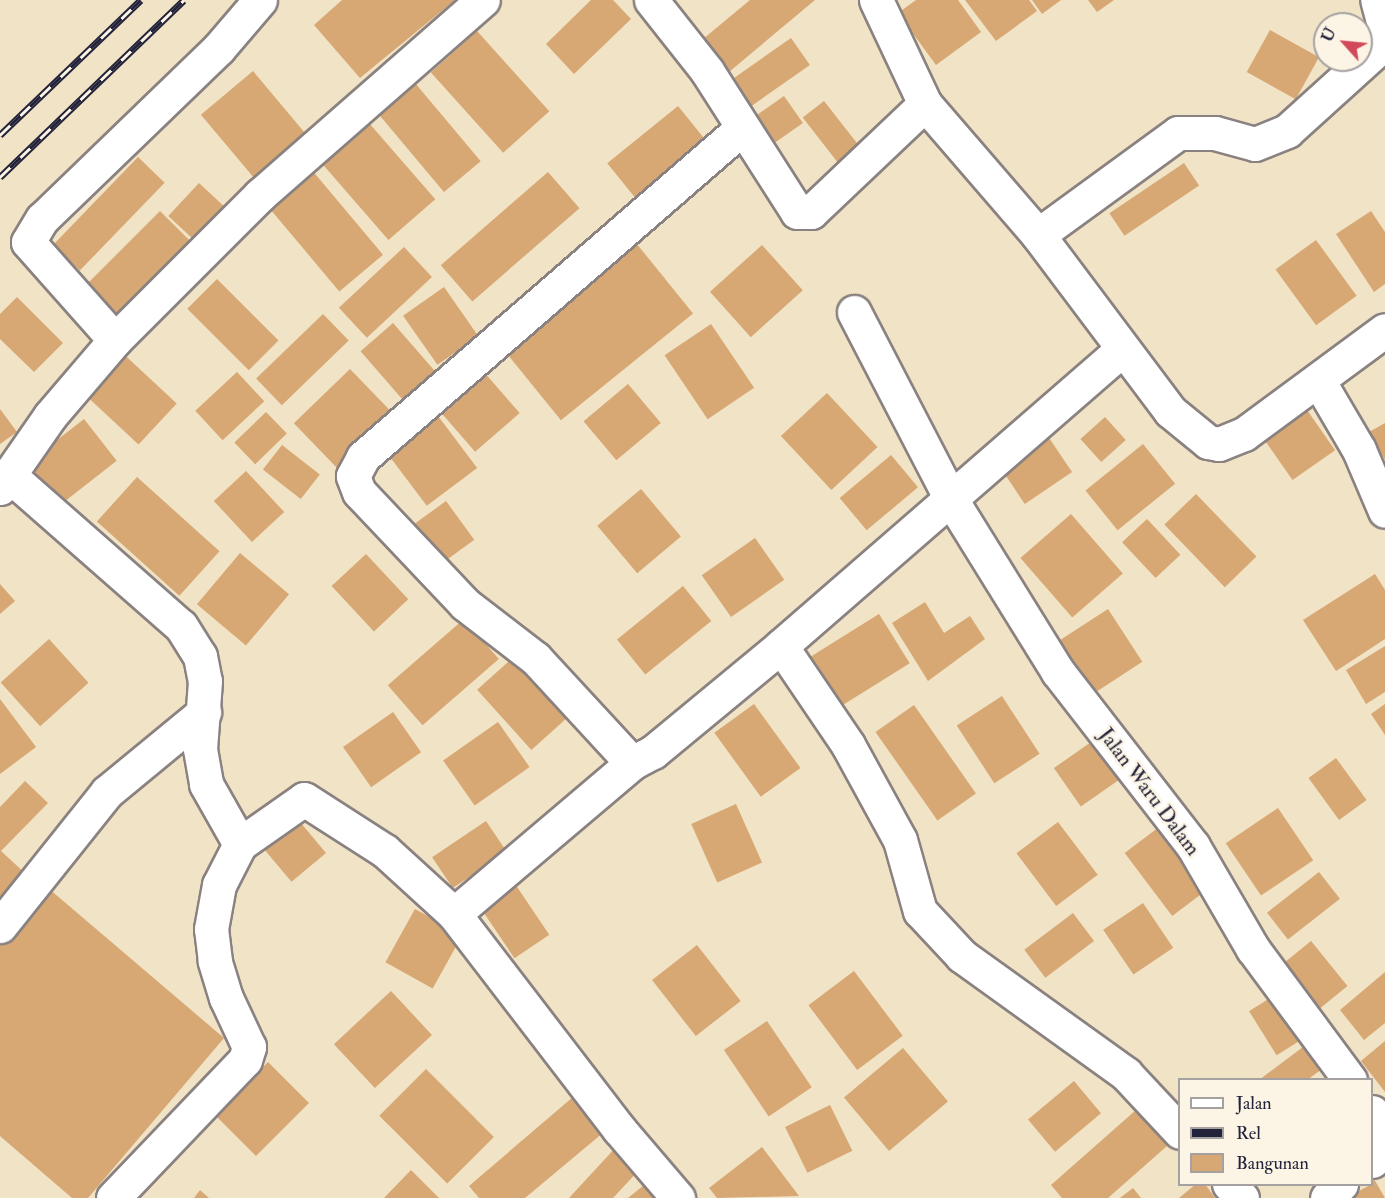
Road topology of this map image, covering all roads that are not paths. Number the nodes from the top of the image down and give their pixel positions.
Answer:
1 (260, 0) edge
2 (483, 0) edge
3 (651, 0) edge
4 (876, 0) edge
5 (1377, 0) edge
6 (925, 104) junction
7 (741, 129) junction
8 (1038, 235) junction
9 (854, 312) dead end
10 (1385, 330) edge
11 (115, 340) junction
12 (1121, 350) junction
13 (1318, 380) junction
14 (5, 482) edge
15 (952, 501) junction
16 (1385, 511) edge
17 (781, 646) junction
18 (204, 712) junction
19 (632, 763) junction
20 (240, 844) junction
21 (454, 914) junction
22 (0, 926) edge
23 (1349, 1078) edge
24 (1373, 1115) edge
25 (1178, 1130) edge
26 (1385, 1132) edge
27 (1385, 1150) edge
28 (1373, 1159) edge
29 (1230, 1186) edge
30 (1340, 1186) edge
31 (113, 1198) edge
32 (678, 1198) edge
33 (1242, 1198) edge
34 (1326, 1198) edge

1 - 11 street
2 - 11 street
3 - 7 street
4 - 6 street
5 - 8 street
6 - 7 street
6 - 8 street
7 - 19 street
8 - 12 street
9 - 15 street, Jalan Waru Dalam
10 - 13 street
11 - 14 street
12 - 13 street
12 - 15 street
13 - 16 street
14 - 18 street
15 - 17 street
15 - 23 street, Jalan Waru Dalam
17 - 19 street
17 - 25 street
18 - 20 street
18 - 22 street
19 - 21 street
20 - 21 street
20 - 31 street
21 - 32 street
24 - 26 street
27 - 28 street
29 - 33 street
30 - 34 street

